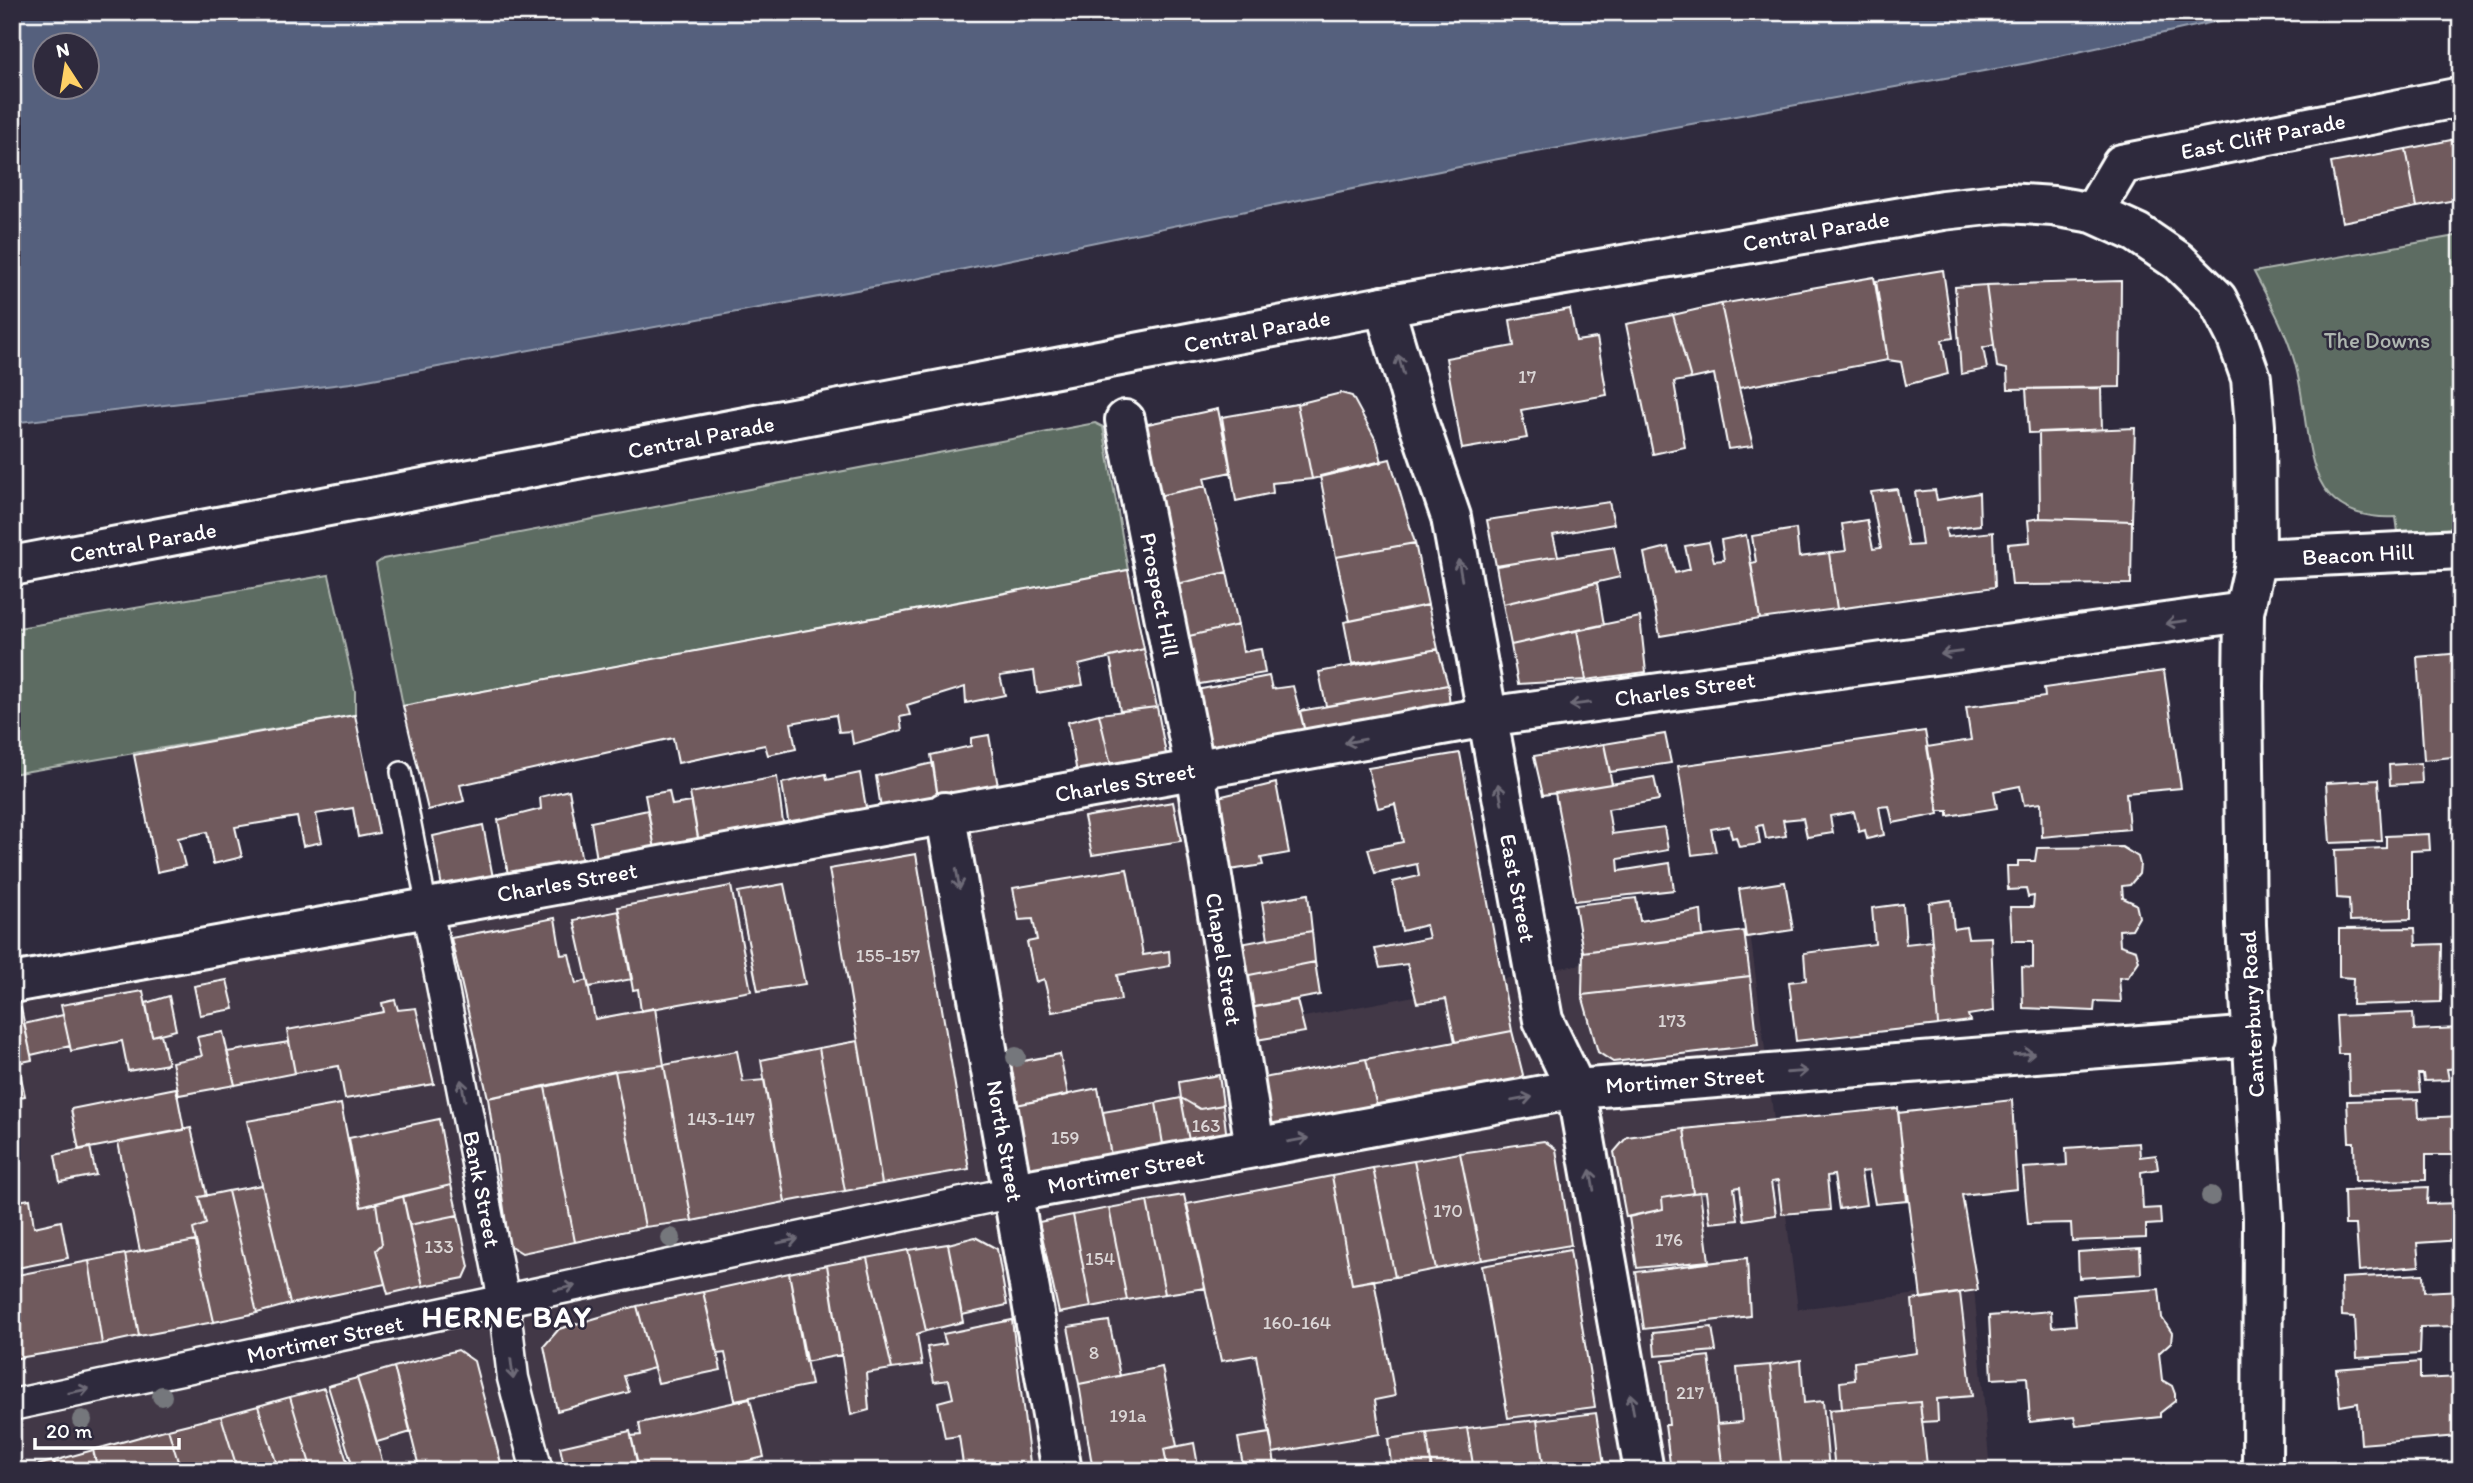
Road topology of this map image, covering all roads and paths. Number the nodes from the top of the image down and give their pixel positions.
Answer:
1 (2461, 97) edge
2 (2092, 213) junction
3 (1384, 306) junction
4 (1125, 420) dead end
5 (2461, 548) edge
6 (2256, 559) junction
7 (12, 566) edge
8 (2244, 612) junction
9 (1486, 717) junction
10 (1195, 770) junction
11 (401, 772) dead end
12 (946, 812) junction
13 (427, 908) junction
14 (12, 983) edge
15 (2255, 1037) junction
16 (1576, 1089) junction
17 (1255, 1147) junction
18 (1014, 1192) junction
19 (504, 1301) junction
20 (12, 1405) edge
21 (537, 1471) edge
22 (1062, 1471) edge
23 (1644, 1471) edge
24 (2262, 1471) edge

1 - 2 street, East Cliff Parade
2 - 3 street, Central Parade
2 - 6 street, Central Parade
3 - 7 street, Central Parade
9 -> 3 street, East Street
4 - 10 street, Prospect Hill
5 - 6 street, Beacon Hill
6 - 8 street, Canterbury Road
8 -> 9 street, Charles Street
8 - 15 street, Canterbury Road
9 -> 10 street, Charles Street
16 -> 9 street, East Street
10 - 12 street, Charles Street
10 - 17 street, Chapel Street
11 - 13 lane
12 - 13 street, Charles Street
12 -> 18 street, North Street
13 - 14 street, Charles Street
19 -> 13 street, Bank Street
16 -> 15 street, Mortimer Street
15 - 24 street, Canterbury Road
17 -> 16 street, Mortimer Street
23 -> 16 street, East Street
17 - 18 street, Mortimer Street
19 -> 18 street, Mortimer Street
18 - 22 street, North Street
20 -> 19 street, Mortimer Street
19 -> 21 street, Bank Street

